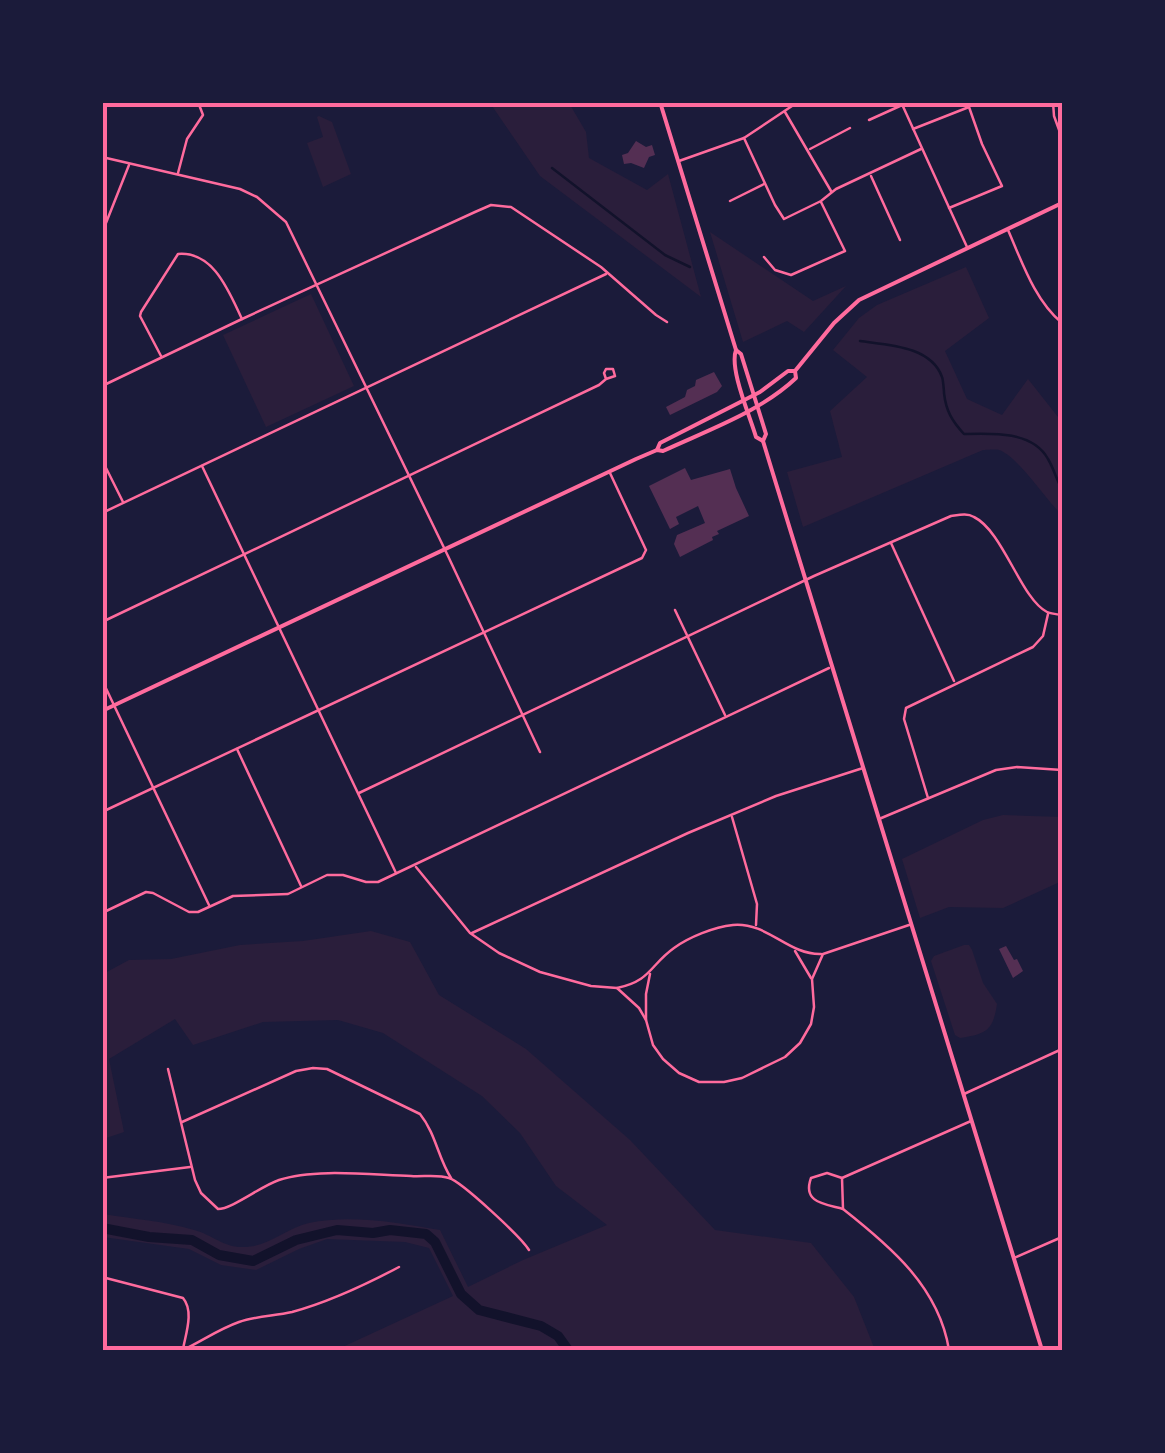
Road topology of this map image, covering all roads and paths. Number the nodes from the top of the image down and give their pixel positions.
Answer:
1 (198, 102) edge
2 (660, 102) edge
3 (798, 102) edge
4 (1053, 102) edge
5 (901, 104) edge
6 (784, 112) junction
7 (869, 120) dead end
8 (850, 128) dead end
9 (913, 129) junction
10 (744, 138) junction
11 (1062, 138) edge
12 (921, 149) junction
13 (808, 150) junction
14 (102, 156) edge
15 (678, 161) junction
16 (130, 163) junction
17 (178, 174) junction
18 (870, 174) junction
19 (766, 183) junction
20 (832, 192) junction
21 (821, 200) junction
22 (730, 201) dead end
23 (1062, 203) edge
24 (949, 208) junction
25 (1007, 228) junction
26 (103, 233) edge
27 (900, 240) dead end
28 (966, 247) junction
29 (764, 257) dead end
30 (608, 274) junction
31 (317, 285) junction
32 (242, 318) junction
33 (667, 322) dead end
34 (1062, 324) edge
35 (736, 350) junction
36 (162, 357) junction
37 (796, 371) junction
38 (606, 378) dead end
39 (102, 386) edge
40 (366, 389) junction
41 (754, 394) junction
42 (744, 400) junction
43 (759, 406) junction
44 (748, 411) junction
45 (764, 441) junction
46 (657, 450) junction
47 (102, 460) edge
48 (202, 466) junction
49 (610, 472) junction
50 (408, 476) junction
51 (123, 503) junction
52 (102, 513) edge
53 (891, 543) junction
54 (444, 549) junction
55 (244, 554) junction
56 (806, 580) junction
57 (675, 610) dead end
58 (1048, 612) junction
59 (1062, 616) edge
60 (102, 622) edge
61 (279, 628) junction
62 (484, 632) junction
63 (688, 636) junction
64 (832, 668) junction
65 (102, 680) edge
66 (955, 682) junction
67 (114, 705) junction
68 (102, 710) edge
69 (319, 711) junction
70 (522, 714) junction
71 (726, 716) junction
72 (236, 749) junction
73 (540, 752) dead end
74 (862, 768) junction
75 (1062, 770) edge
76 (154, 789) junction
77 (359, 793) junction
78 (928, 798) junction
79 (102, 812) edge
80 (732, 816) junction
81 (879, 819) junction
82 (415, 865) junction
83 (397, 874) junction
84 (302, 887) junction
85 (209, 906) junction
86 (102, 913) edge
87 (911, 924) junction
88 (756, 927) junction
89 (470, 933) junction
90 (796, 950) junction
91 (823, 954) junction
92 (650, 972) junction
93 (812, 979) junction
94 (617, 988) junction
95 (646, 1020) junction
96 (1062, 1049) edge
97 (168, 1069) dead end
98 (963, 1094) junction
99 (971, 1121) junction
100 (181, 1122) junction
101 (192, 1167) junction
102 (102, 1178) edge
103 (451, 1178) junction
104 (842, 1178) junction
105 (843, 1209) junction
106 (1062, 1237) edge
107 (530, 1250) dead end
108 (1014, 1258) junction
109 (398, 1266) dead end
110 (102, 1276) edge
111 (183, 1350) edge
112 (949, 1350) edge
113 (1042, 1350) edge

1 - 17 street
2 - 15 main road
3 - 6 street
4 - 11 street
5 - 7 street
5 - 9 street
6 - 10 street
6 - 13 street
8 - 13 street
9 - 12 street
9 - 24 street
10 - 15 street
10 - 19 street
12 - 18 street
12 - 24 street
13 - 20 street
14 - 16 street
15 - 35 main road
16 - 17 street
16 - 26 street
17 - 31 street
18 - 20 street
18 - 27 street
19 - 21 street
19 - 22 street
20 - 21 street
21 - 29 street
23 - 25 main road
24 - 28 street
25 - 28 main road
25 - 34 street
28 - 37 main road
30 - 31 street
30 - 33 street
30 - 40 street
31 - 32 street
31 - 40 street
32 - 36 street
32 - 36 street
35 - 41 main road
35 - 42 main road
36 - 39 street
37 - 41 main road
37 - 43 main road
38 - 50 street
40 - 48 street
40 - 50 street
41 - 42 main road
41 - 43 main road
42 - 44 main road
42 - 46 main road
43 - 44 main road
43 - 45 main road
44 - 45 main road
44 - 46 main road
45 - 56 main road
46 - 49 main road
47 - 51 street
48 - 51 street
48 - 55 street
49 - 54 main road
49 - 62 street
50 - 54 street
50 - 55 street
51 - 52 street
53 - 56 street
53 - 58 street
53 - 66 street
54 - 61 main road
54 - 62 street
55 - 60 street
55 - 61 street
56 - 63 street
56 - 64 main road
57 - 63 street
58 - 59 street
58 - 66 street
61 - 67 main road
61 - 69 street
62 - 69 street
62 - 70 street
63 - 70 street
63 - 71 street
64 - 71 street
64 - 74 main road
65 - 67 street
66 - 78 street
67 - 68 main road
67 - 76 street
69 - 72 street
69 - 77 street
70 - 73 street
70 - 77 street
71 - 82 street
72 - 76 street
72 - 84 street
74 - 80 street
74 - 81 main road
75 - 78 street
76 - 79 street
76 - 85 street
77 - 83 street
78 - 81 street
80 - 88 street
80 - 89 street
81 - 87 main road
82 - 83 street
82 - 89 street
83 - 84 street
84 - 85 street
85 - 86 street
87 - 91 street
87 - 98 main road
88 - 90 street
88 - 92 street
89 - 94 street
90 - 91 street
90 - 93 street
91 - 93 street
92 - 94 street
92 - 95 street
93 - 95 street
94 - 95 street
96 - 98 street
97 - 100 street
98 - 99 main road
99 - 104 street
99 - 108 main road
100 - 101 street
100 - 103 street
101 - 102 street
101 - 103 street
103 - 107 street
104 - 105 street
104 - 105 street
105 - 112 street
106 - 108 street
108 - 113 main road
109 - 111 street
110 - 111 street

